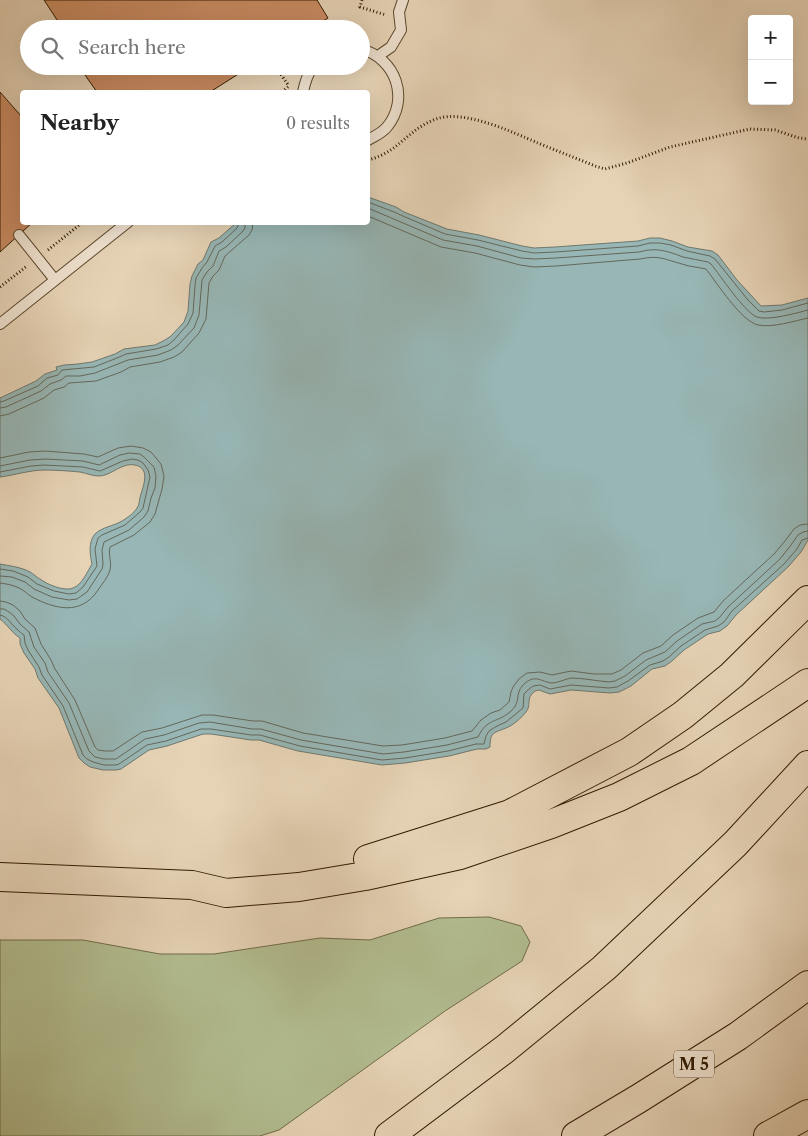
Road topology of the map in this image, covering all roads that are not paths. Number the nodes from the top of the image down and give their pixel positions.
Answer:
1 (403, 0) edge
2 (370, 52) edge
3 (378, 56) junction
4 (308, 75) edge
5 (303, 90) edge
6 (370, 139) edge
7 (124, 225) edge
8 (19, 236) dead end
9 (55, 280) junction
10 (0, 324) edge
11 (808, 600) edge
12 (808, 683) edge
13 (808, 765) edge
14 (0, 877) edge
15 (192, 885) junction
16 (808, 985) edge
17 (808, 1114) edge
18 (389, 1136) edge
19 (576, 1136) edge
20 (768, 1136) edge

1 - 3 lane
2 - 3 lane
3 - 6 lane
4 - 5 lane
7 - 9 lane
8 - 9 lane
9 - 10 lane
11 - 15 highway
12 - 15 highway
13 - 18 highway
14 - 15 highway
16 - 19 highway, M 5
17 - 20 highway

